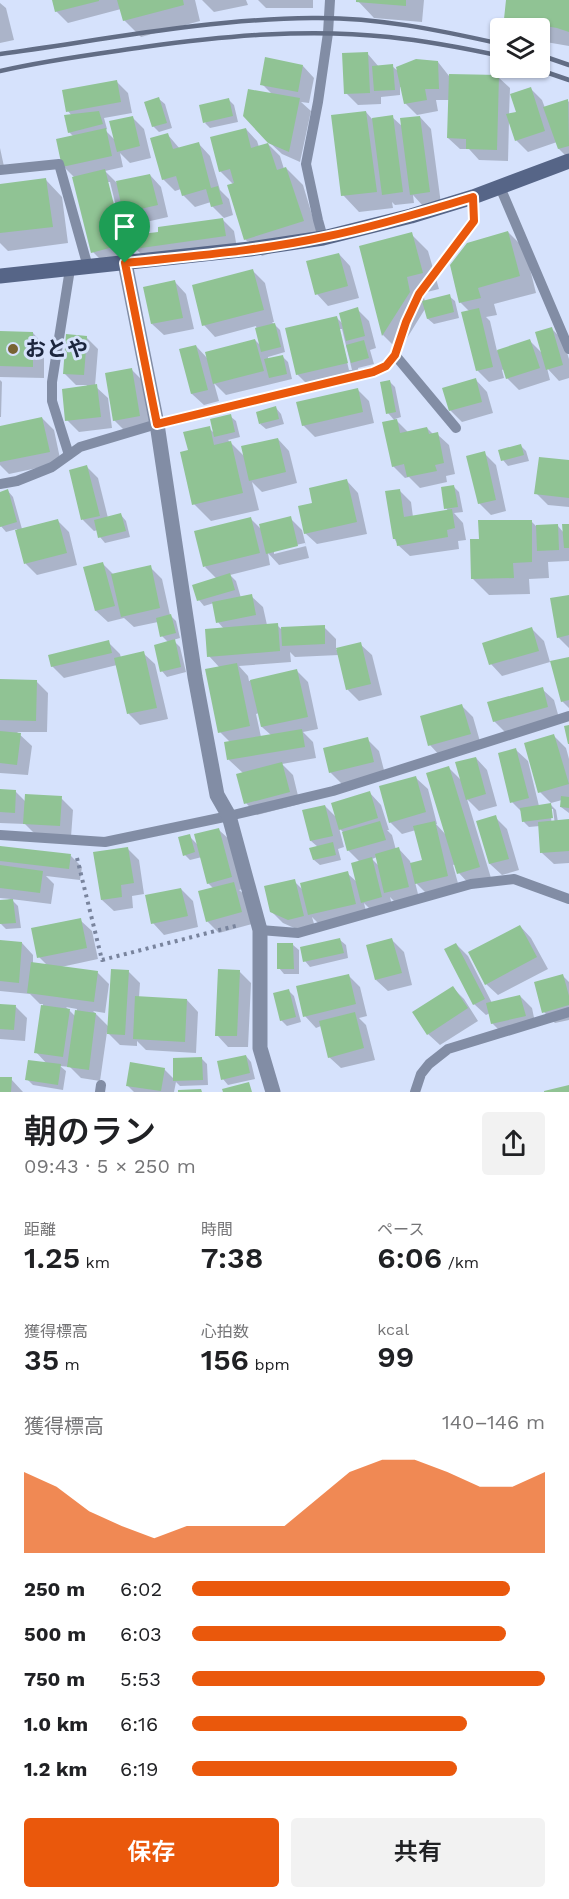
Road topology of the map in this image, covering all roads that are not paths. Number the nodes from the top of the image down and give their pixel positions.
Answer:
1 (330, 0) edge
2 (569, 161) edge
3 (0, 170) edge
4 (500, 186) junction
5 (473, 197) junction
6 (323, 238) junction
7 (125, 263) junction
8 (88, 267) junction
9 (70, 268) junction
10 (0, 276) edge
11 (569, 349) edge
12 (395, 355) junction
13 (157, 424) junction
14 (456, 428) dead end
15 (69, 455) junction
16 (0, 484) edge
17 (569, 716) edge
18 (229, 816) junction
19 (0, 835) edge
20 (569, 899) edge
21 (260, 930) junction
22 (569, 1012) edge
23 (273, 1092) edge
24 (416, 1092) edge

1 - 6 lane
2 - 4 street
3 - 8 lane
4 - 5 street
4 - 11 lane
5 - 6 street
5 - 12 lane
6 - 7 street
7 - 8 street
7 - 13 street
8 - 9 street
9 - 10 street
9 - 15 lane
12 - 13 lane
12 - 14 lane
13 - 15 lane
13 - 18 street
15 - 16 lane
17 - 18 lane
18 - 19 lane
18 - 21 street
20 - 21 lane
21 - 23 street
22 - 24 lane

